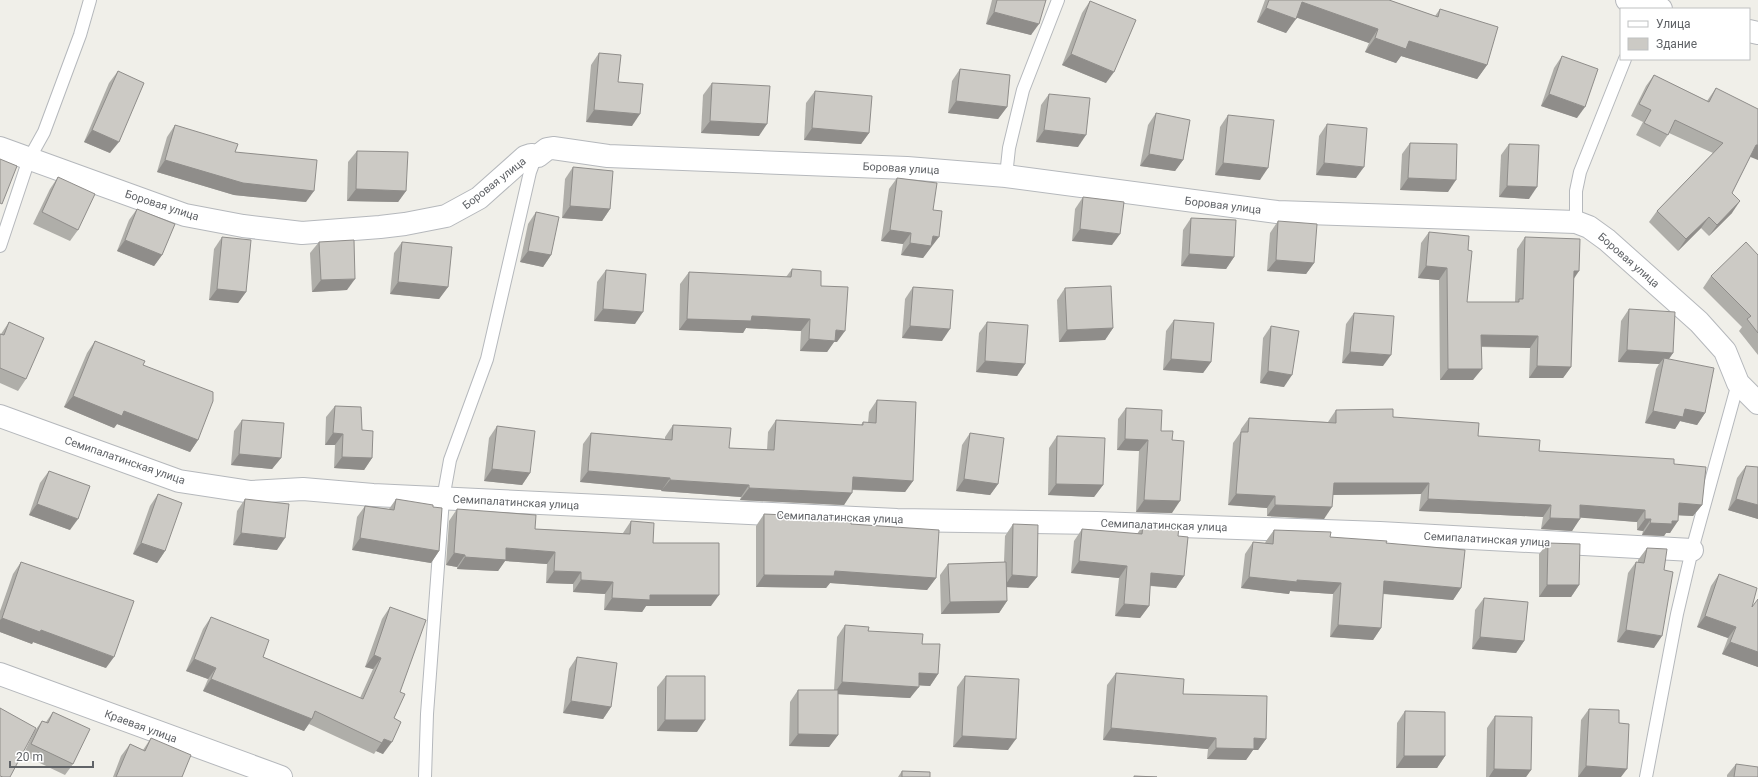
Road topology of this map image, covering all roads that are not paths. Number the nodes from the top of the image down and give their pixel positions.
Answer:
1 (90, 0) edge
2 (1058, 0) edge
3 (1634, 3) edge
4 (1656, 8) edge
5 (1625, 60) edge
6 (0, 148) edge
7 (538, 156) junction
8 (29, 159) junction
9 (1006, 176) junction
10 (1576, 222) junction
11 (0, 246) edge
12 (1738, 383) junction
13 (1758, 403) edge
14 (0, 416) edge
15 (443, 499) junction
16 (1692, 550) junction
17 (0, 674) edge
18 (281, 777) edge
19 (425, 777) edge
20 (1646, 777) edge

1 - 8 lane
2 - 9 lane
3 - 4 street
5 - 10 lane
6 - 8 street, Боровая улица
7 - 8 street, Боровая улица
7 - 9 street, Боровая улица
7 - 15 lane
8 - 11 lane
9 - 10 street, Боровая улица
10 - 12 street, Боровая улица
12 - 13 street, Боровая улица
12 - 16 lane
14 - 15 street, Семипалатинская улица
15 - 16 street, Семипалатинская улица
15 - 19 lane
16 - 20 lane
17 - 18 street, Краевая улица

